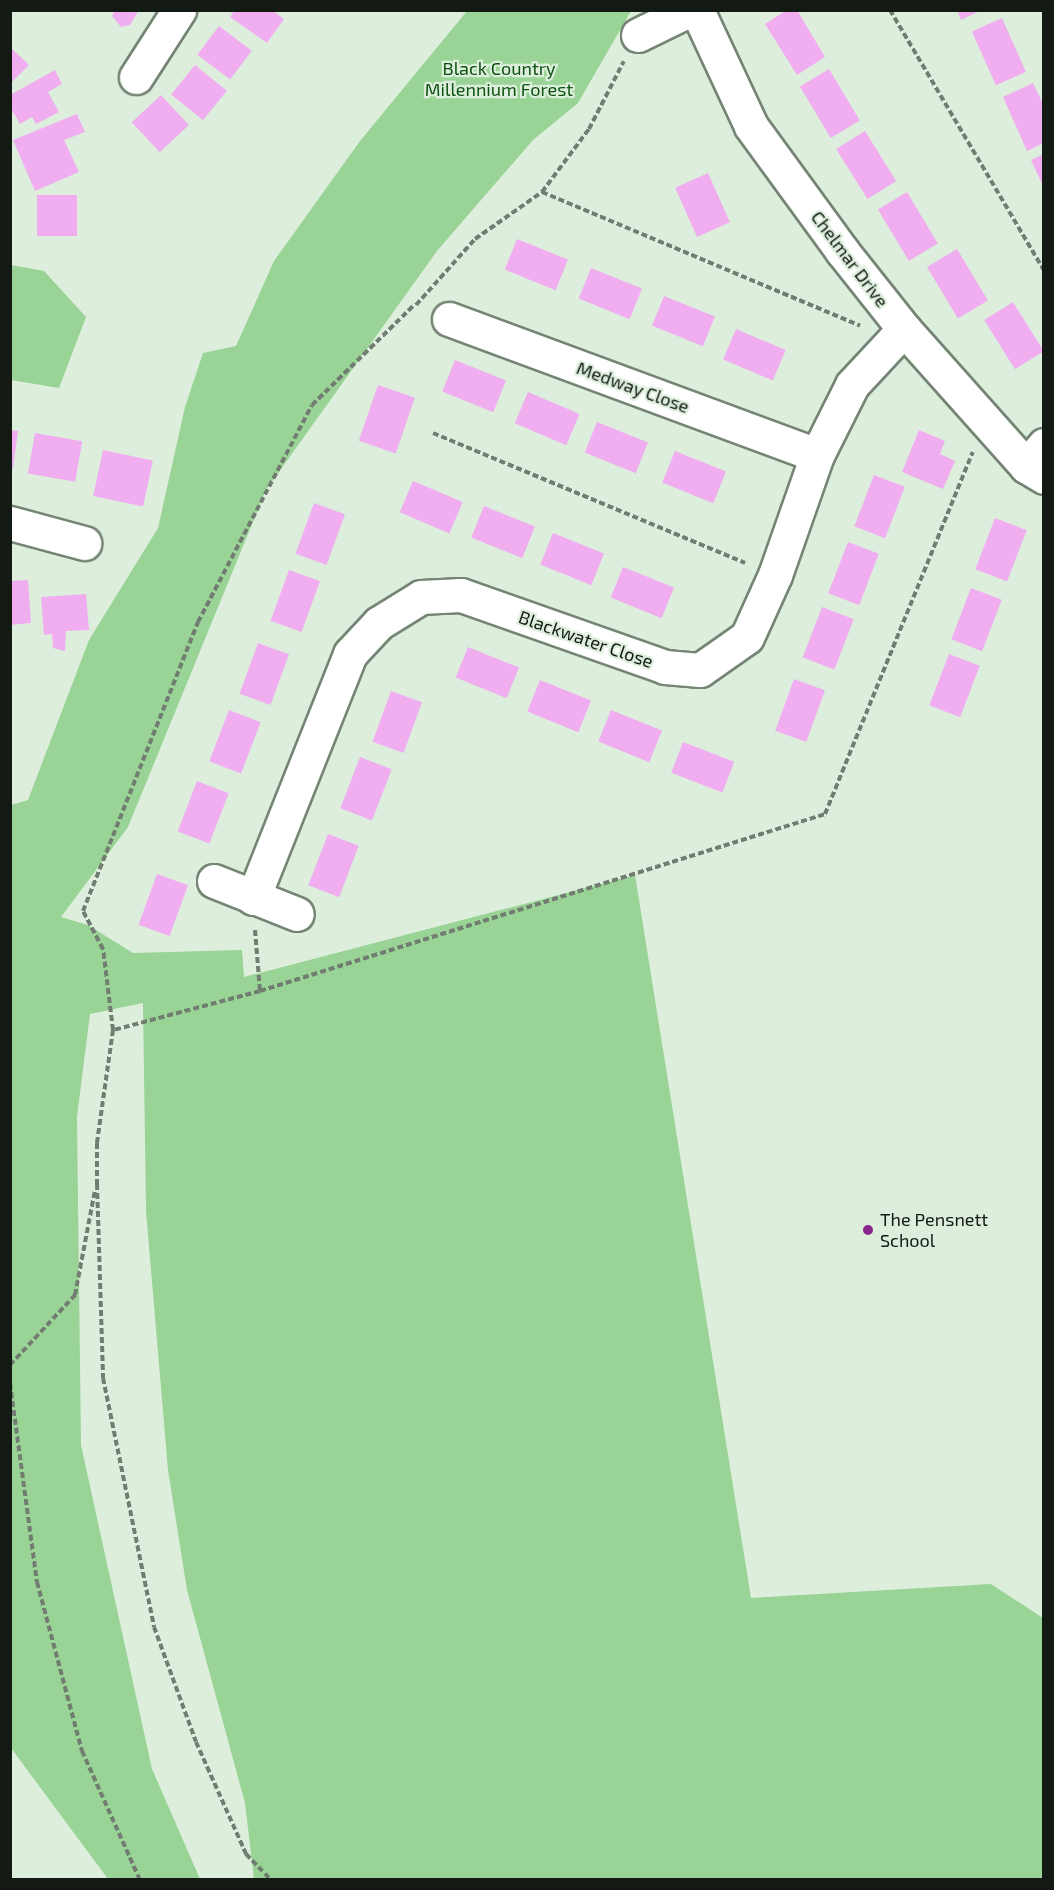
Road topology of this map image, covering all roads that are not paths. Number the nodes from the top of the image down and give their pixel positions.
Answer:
1 (179, 10) edge
2 (688, 10) edge
3 (697, 10) edge
4 (638, 35) road end
5 (136, 76) dead end
6 (449, 319) road end
7 (899, 335) junction
8 (817, 455) junction
9 (1038, 463) edge
10 (10, 523) edge
11 (84, 543) dead end
12 (214, 881) dead end

1 - 5 street
2 - 4 street
3 - 7 street, Chelmar Drive
6 - 8 street, Medway Close
7 - 8 street, Blackwater Close
7 - 9 street, Chelmar Drive
8 - 12 street, Blackwater Close
10 - 11 street

